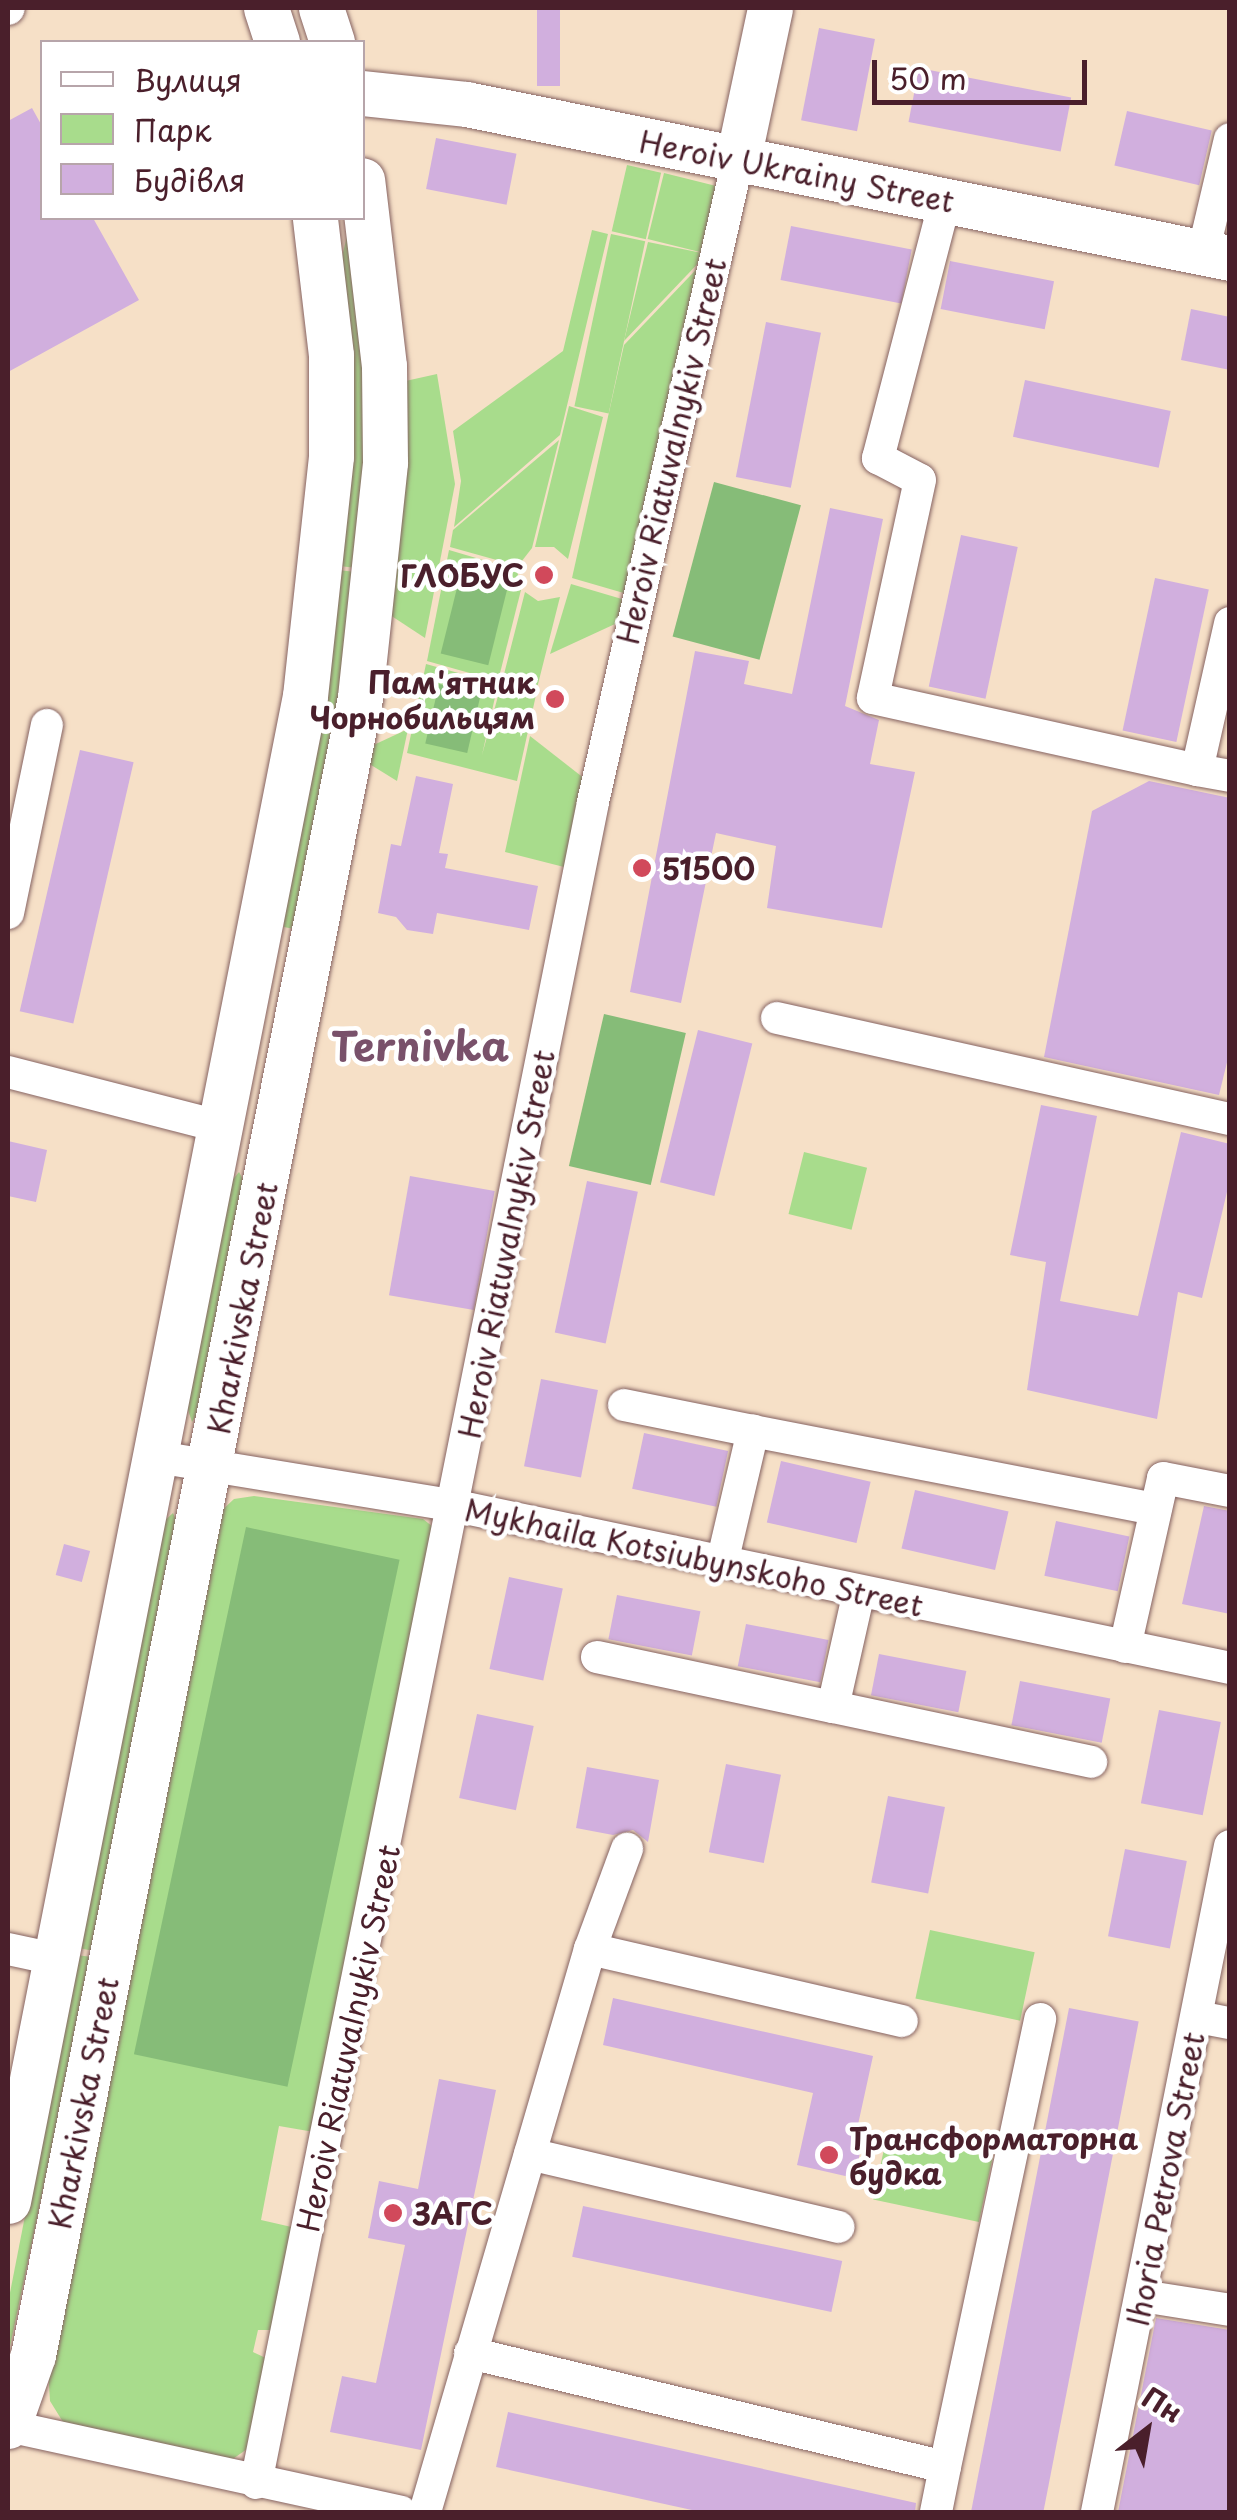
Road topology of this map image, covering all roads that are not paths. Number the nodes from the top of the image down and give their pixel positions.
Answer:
1 (266, 8) edge
2 (320, 8) edge
3 (770, 8) edge
4 (276, 40) edge
5 (331, 40) edge
6 (365, 93) edge
7 (1230, 139) edge
8 (738, 159) junction
9 (945, 201) junction
10 (365, 205) edge
11 (314, 220) edge
12 (1216, 255) edge
13 (1230, 623) edge
14 (48, 725) dead end
15 (1214, 773) edge
16 (8, 913) edge
17 (262, 931) junction
18 (314, 941) junction
19 (777, 1018) dead end
20 (8, 1072) edge
21 (1230, 1119) edge
22 (222, 1127) junction
23 (276, 1137) junction
24 (624, 1405) dead end
25 (753, 1431) junction
26 (157, 1457) junction
27 (212, 1465) junction
28 (1230, 1491) edge
29 (456, 1506) junction
30 (1156, 1509) junction
31 (722, 1563) junction
32 (859, 1592) junction
33 (1125, 1647) junction
34 (597, 1657) dead end
35 (1230, 1668) edge
36 (834, 1707) junction
37 (1091, 1762) dead end
38 (1230, 1846) edge
39 (627, 1849) dead end
40 (8, 1949) edge
41 (590, 1949) junction
42 (55, 1959) junction
43 (1040, 2019) dead end
44 (1214, 2020) edge
45 (902, 2021) dead end
46 (530, 2154) junction
47 (8, 2201) edge
48 (838, 2227) dead end
49 (1142, 2296) junction
50 (1230, 2310) edge
51 (470, 2353) junction
52 (8, 2426) edge
53 (944, 2467) junction
54 (256, 2484) junction
55 (402, 2512) edge
56 (425, 2512) edge
57 (936, 2512) edge
58 (1096, 2512) edge

1 - 4 street
2 - 5 street
3 - 8 street, Heroiv Riatuvalnykiv Street
6 - 8 street, Heroiv Ukrainy Street
7 - 12 street
8 - 9 street, Heroiv Ukrainy Street
8 - 29 street, Heroiv Riatuvalnykiv Street
9 - 12 street, Heroiv Ukrainy Street
9 - 15 street
10 - 18 street, Kharkivska Street
11 - 17 street, Kharkivska Street
13 - 15 street
14 - 16 street
17 - 18 street
17 - 22 street, Kharkivska Street
18 - 23 street, Kharkivska Street
19 - 21 street
20 - 22 street
22 - 23 street
22 - 26 street, Kharkivska Street
23 - 27 street, Kharkivska Street
24 - 25 street
25 - 30 street
25 - 31 street
26 - 27 street, Mykhaila Kotsiubynskoho Street
26 - 42 street, Kharkivska Street
27 - 29 street, Mykhaila Kotsiubynskoho Street
27 - 52 street, Kharkivska Street
28 - 30 street
29 - 31 street, Mykhaila Kotsiubynskoho Street
29 - 54 street, Heroiv Riatuvalnykiv Street
30 - 33 street
31 - 32 street, Mykhaila Kotsiubynskoho Street
32 - 33 street, Mykhaila Kotsiubynskoho Street
32 - 36 street
33 - 35 street, Mykhaila Kotsiubynskoho Street
34 - 36 street
36 - 37 street
38 - 44 street, Ihoria Petrova Street
39 - 41 street
40 - 42 street
41 - 45 street
41 - 46 street
42 - 47 street, Kharkivska Street
43 - 53 street
44 - 49 street, Ihoria Petrova Street
46 - 48 street
46 - 51 street
49 - 50 street
49 - 58 street, Ihoria Petrova Street
51 - 53 street
51 - 56 street
52 - 54 street
53 - 57 street
54 - 55 street

